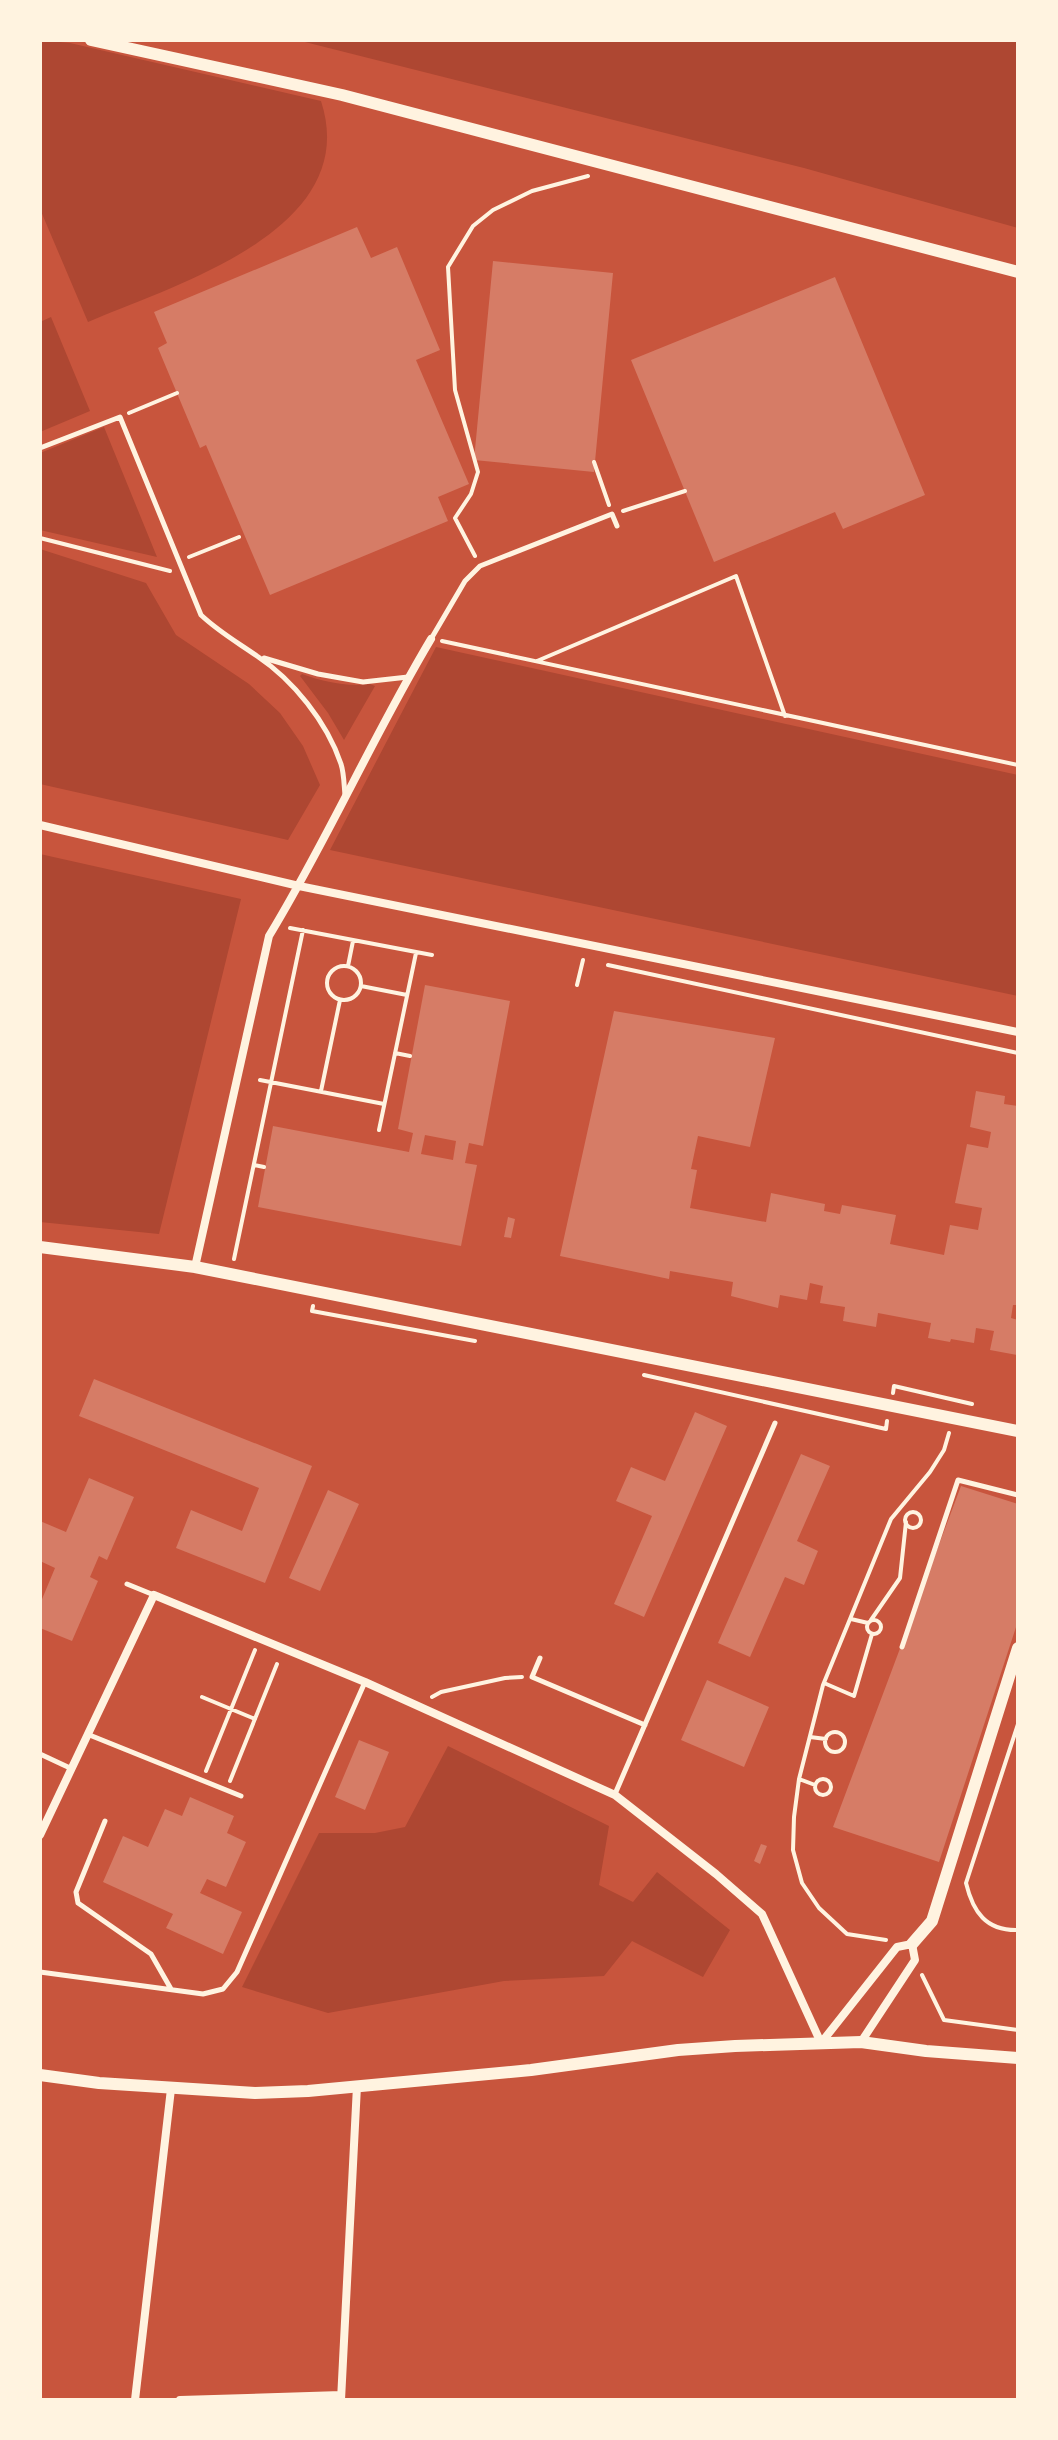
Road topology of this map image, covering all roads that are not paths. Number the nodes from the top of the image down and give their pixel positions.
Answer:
1 (91, 40) edge
2 (1018, 272) edge
3 (40, 448) edge
4 (617, 526) dead end
5 (431, 639) joint
6 (259, 657) junction
7 (408, 677) junction
8 (346, 798) junction
9 (40, 825) edge
10 (299, 886) junction
11 (1018, 1032) edge
12 (40, 1247) edge
13 (195, 1267) junction
14 (775, 1423) dead end
15 (1018, 1431) edge
16 (1018, 1495) edge
17 (127, 1584) dead end
18 (154, 1595) junction
19 (902, 1647) dead end
20 (1018, 1648) edge
21 (540, 1658) dead end
22 (365, 1682) junction
23 (645, 1725) junction
24 (86, 1734) junction
25 (40, 1754) edge
26 (70, 1768) junction
27 (615, 1795) junction
28 (241, 1796) dead end
29 (105, 1821) dead end
30 (40, 1835) edge
31 (912, 1944) junction
32 (40, 1972) edge
33 (172, 1990) junction
34 (861, 2042) junction
35 (821, 2043) junction
36 (1018, 2058) edge
37 (40, 2075) edge
38 (357, 2086) junction
39 (171, 2089) junction
40 (341, 2398) edge
41 (135, 2400) edge
42 (180, 2400) edge

1 - 2 street
3 - 6 lane
4 - 5 lane
5 - 7 street
6 - 7 lane
6 - 8 lane
7 - 8 street
8 - 10 street
9 - 10 street
10 - 11 street
10 - 13 street
12 - 13 street
13 - 15 street
14 - 23 lane
16 - 19 lane
17 - 18 lane
18 - 22 street
18 - 24 street
20 - 31 street
21 - 23 lane
22 - 27 street
22 - 33 lane
23 - 27 lane
24 - 26 street
24 - 28 lane
25 - 26 lane
26 - 30 street
27 - 35 street
29 - 33 lane
31 - 34 street
31 - 35 street
32 - 33 lane
34 - 35 street
34 - 36 street
35 - 38 street
37 - 39 street
38 - 39 street
38 - 40 street
39 - 41 street
40 - 42 street

